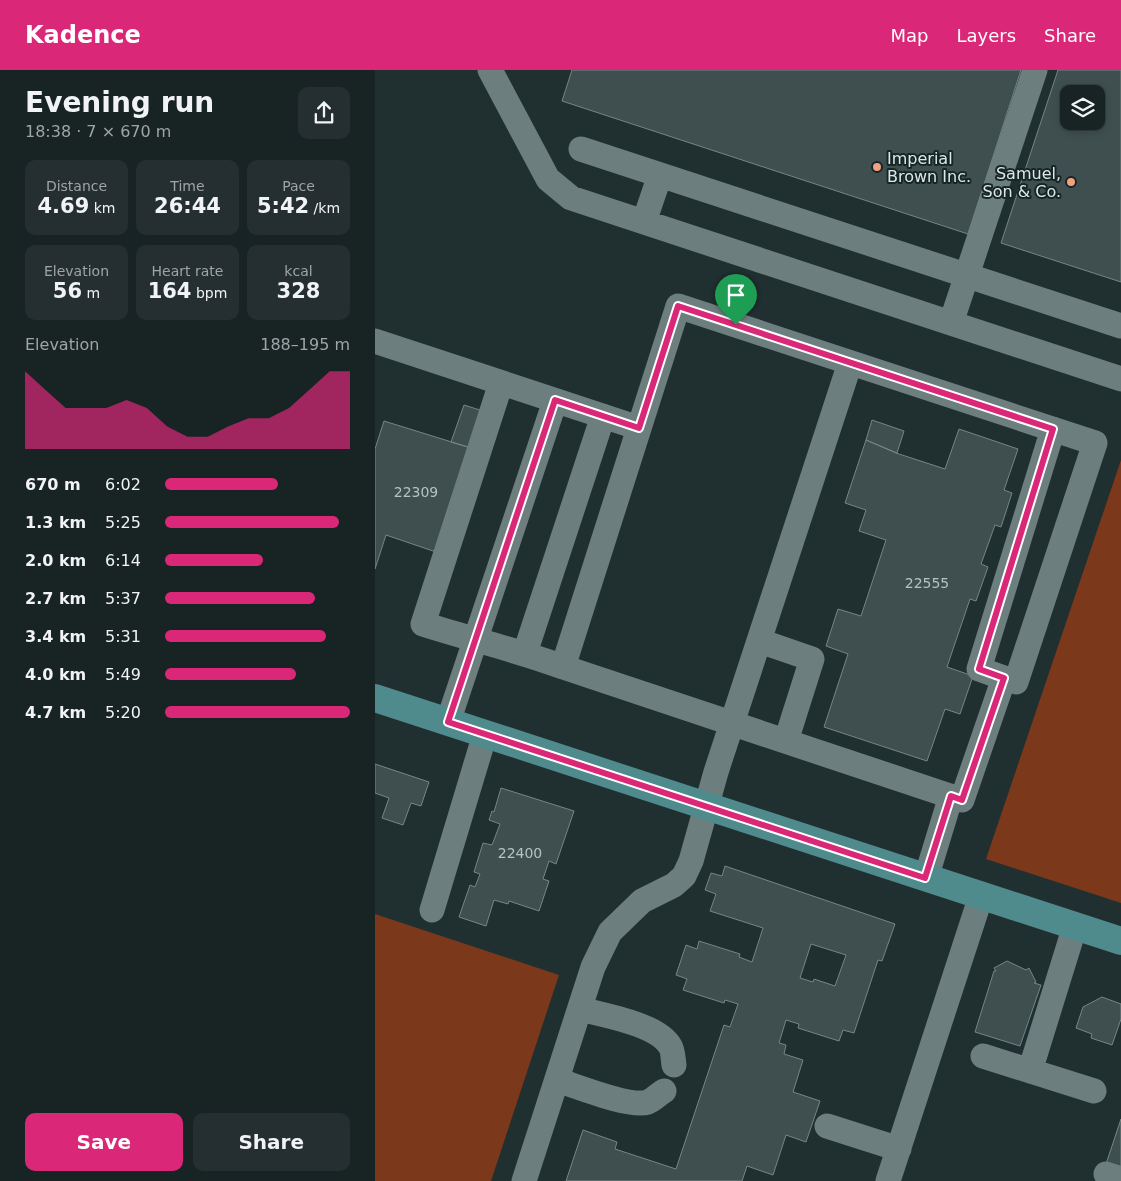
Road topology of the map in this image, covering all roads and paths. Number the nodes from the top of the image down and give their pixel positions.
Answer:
1 (490, 70) edge
2 (1035, 70) edge
3 (581, 149) dead end
4 (660, 174) junction
5 (644, 222) junction
6 (967, 276) junction
7 (951, 323) junction
8 (1121, 326) edge
9 (375, 341) edge
10 (850, 363) junction
11 (1121, 379) edge
12 (501, 383) junction
13 (555, 400) junction
14 (603, 416) junction
15 (639, 428) junction
16 (1053, 429) junction
17 (475, 641) junction
18 (760, 641) junction
19 (525, 653) junction
20 (563, 667) junction
21 (1004, 678) junction
22 (375, 698) edge
23 (448, 722) junction
24 (733, 723) junction
25 (485, 734) junction
26 (785, 741) junction
27 (951, 796) junction
28 (707, 806) junction
29 (925, 878) junction
30 (981, 896) junction
31 (432, 910) dead end
32 (1075, 926) junction
33 (1121, 942) edge
34 (580, 1009) junction
35 (983, 1056) dead end
36 (673, 1065) dead end
37 (1030, 1071) junction
38 (557, 1080) junction
39 (664, 1091) dead end
40 (1094, 1091) dead end
41 (827, 1126) dead end
42 (899, 1149) junction
43 (524, 1181) edge
44 (889, 1181) edge

1 - 5 lane
2 - 6 lane
3 - 4 lane
4 - 5 lane
4 - 6 lane
5 - 7 lane
6 - 7 lane
6 - 8 lane
7 - 11 lane
9 - 12 lane
10 - 15 lane
10 - 16 lane
10 - 18 lane
12 - 13 lane
12 - 17 lane
13 - 14 lane
13 - 17 lane
14 - 15 lane
14 - 19 lane
15 - 20 lane
16 - 21 lane
16 - 21 lane
17 - 19 lane
17 - 23 lane
18 - 24 lane
18 - 26 lane
19 - 20 lane
20 - 24 lane
21 - 27 lane
22 - 23 main road
23 - 25 main road
24 - 26 lane
24 - 28 lane
25 - 28 main road
25 - 31 lane
26 - 27 lane
27 - 29 lane
28 - 29 main road
28 - 34 lane
29 - 30 main road
30 - 32 main road
30 - 42 lane
32 - 33 main road
32 - 37 lane
34 - 36 lane
34 - 38 lane
35 - 37 lane
37 - 40 lane
38 - 39 lane
38 - 43 lane
41 - 42 lane
42 - 44 lane

